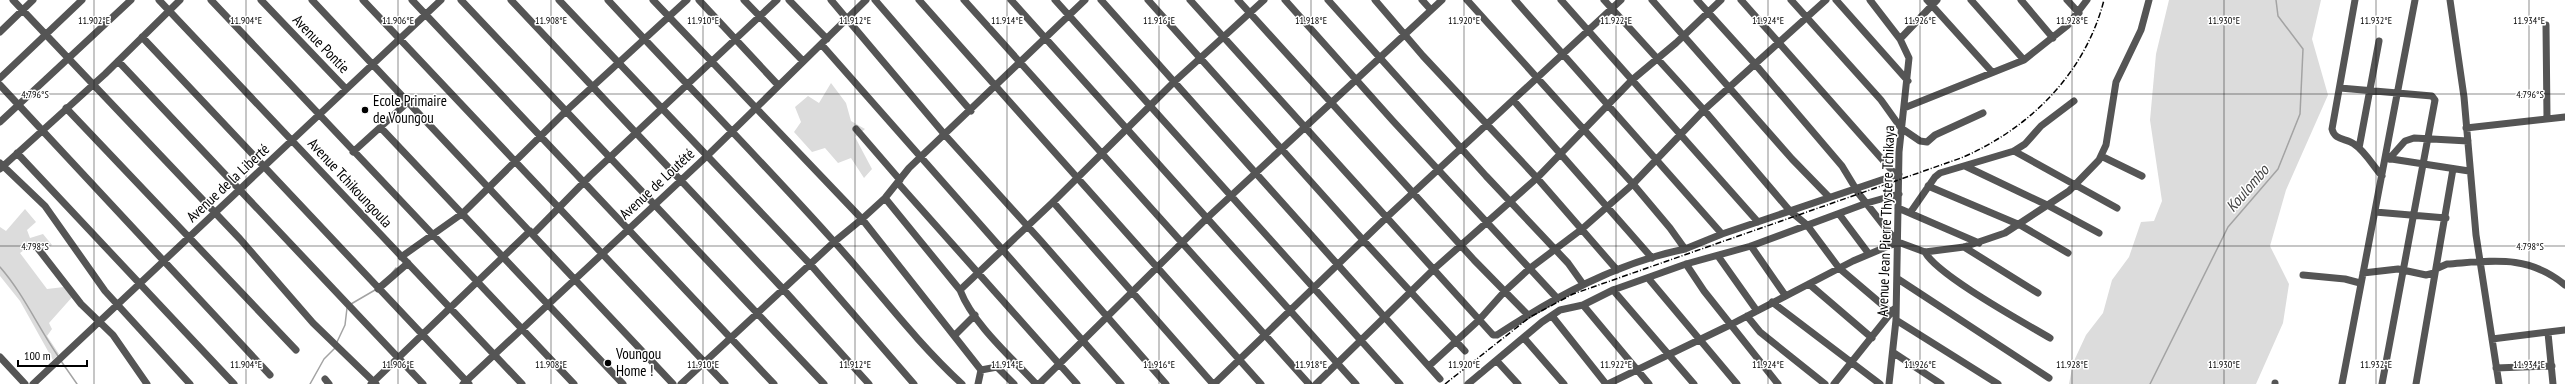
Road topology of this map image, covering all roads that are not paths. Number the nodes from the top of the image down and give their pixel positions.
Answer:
1 (13, 0) edge
2 (33, 0) edge
3 (82, 0) edge
4 (130, 0) edge
5 (159, 0) edge
6 (180, 0) edge
7 (211, 0) edge
8 (261, 0) edge
9 (312, 0) edge
10 (363, 0) edge
11 (412, 0) edge
12 (441, 0) edge
13 (461, 0) edge
14 (511, 0) edge
15 (560, 0) edge
16 (608, 0) edge
17 (653, 0) edge
18 (686, 0) edge
19 (699, 0) edge
20 (744, 0) edge
21 (778, 0) edge
22 (789, 0) edge
23 (831, 0) edge
24 (866, 0) edge
25 (876, 0) edge
26 (919, 0) edge
27 (964, 0) edge
28 (1011, 0) edge
29 (1055, 0) edge
30 (1084, 0) edge
31 (1101, 0) edge
32 (1148, 0) edge
33 (1190, 0) edge
34 (1238, 0) edge
35 (1264, 0) edge
36 (1285, 0) edge
37 (1328, 0) edge
38 (1375, 0) edge
39 (1422, 0) edge
40 (1442, 0) edge
41 (1467, 0) edge
42 (1516, 0) edge
43 (1561, 0) edge
44 (1604, 0) edge
45 (1621, 0) edge
46 (1652, 0) edge
47 (1697, 0) edge
48 (1721, 0) edge
49 (1741, 0) edge
50 (1791, 0) edge
51 (1826, 0) edge
52 (1836, 0) edge
53 (1870, 0) edge
54 (1972, 0) edge
55 (2021, 0) edge
56 (2067, 0) edge
57 (2087, 0) edge
58 (2149, 0) edge
59 (2356, 0) edge
60 (2415, 0) edge
61 (2450, 0) edge
62 (1932, 2) edge
63 (1611, 9) junction
64 (23, 10) junction
65 (1430, 10) junction
66 (169, 11) junction
67 (1708, 11) junction
68 (1250, 13) junction
69 (2079, 13) junction
70 (426, 14) junction
71 (1068, 15) junction
72 (670, 17) junction
73 (760, 17) junction
74 (1805, 17) junction
75 (847, 20) junction
76 (2546, 25) dead end
77 (1588, 31) junction
78 (0, 32) edge
79 (45, 34) junction
80 (1405, 35) junction
81 (1684, 36) junction
82 (142, 37) junction
83 (1046, 37) junction
84 (1224, 37) junction
85 (2053, 38) junction
86 (399, 39) junction
87 (645, 39) junction
88 (736, 39) junction
89 (1900, 39) junction
90 (824, 41) junction
91 (1779, 41) junction
92 (2379, 41) dead end
93 (1563, 56) junction
94 (68, 59) junction
95 (1201, 59) junction
96 (1657, 59) junction
97 (1380, 60) junction
98 (2024, 60) junction
99 (118, 61) junction
100 (803, 61) junction
101 (712, 62) junction
102 (619, 63) junction
103 (1020, 63) junction
104 (372, 64) junction
105 (1756, 64) junction
106 (1992, 72) junction
107 (0, 78) edge
108 (1538, 78) junction
109 (1632, 80) junction
110 (1356, 81) junction
111 (1908, 81) junction
112 (1174, 82) junction
113 (0, 85) edge
114 (92, 85) junction
115 (688, 85) junction
116 (778, 85) junction
117 (996, 86) junction
118 (592, 88) junction
119 (1729, 88) junction
120 (2340, 88) junction
121 (346, 89) junction
122 (2370, 92) junction
123 (2397, 94) junction
124 (1514, 100) junction
125 (2074, 101) dead end
126 (408, 102) junction
127 (1332, 105) junction
128 (18, 106) junction
129 (1150, 106) junction
130 (755, 107) junction
131 (1608, 107) junction
132 (66, 108) junction
133 (664, 108) junction
134 (1904, 108) junction
135 (971, 110) junction
136 (1704, 110) junction
137 (566, 111) junction
138 (1983, 112) dead end
139 (319, 114) junction
140 (2565, 116) edge
141 (2547, 118) junction
142 (0, 122) edge
143 (1488, 124) junction
144 (381, 128) junction
145 (1305, 128) junction
146 (1901, 128) junction
147 (2466, 128) junction
148 (856, 129) dead end
149 (1126, 129) junction
150 (41, 130) junction
151 (732, 131) junction
152 (637, 132) junction
153 (1584, 132) junction
154 (945, 135) junction
155 (1680, 135) junction
156 (541, 136) junction
157 (2429, 139) junction
158 (293, 140) junction
159 (2468, 141) junction
160 (1462, 148) junction
161 (2359, 148) junction
162 (1282, 149) junction
163 (2014, 151) junction
164 (353, 152) junction
165 (17, 153) junction
166 (708, 154) junction
167 (1101, 154) junction
168 (1561, 154) junction
169 (2101, 156) junction
170 (610, 157) junction
171 (920, 158) junction
172 (1657, 158) junction
173 (2387, 158) junction
174 (515, 162) junction
175 (2425, 163) junction
176 (1, 166) edge
177 (266, 166) junction
178 (1965, 166) junction
179 (2453, 169) junction
180 (1438, 170) junction
181 (2469, 171) junction
182 (1256, 173) junction
183 (1897, 175) junction
184 (2142, 176) dead end
185 (2382, 176) junction
186 (1077, 178) junction
187 (1537, 178) junction
188 (681, 180) junction
189 (899, 181) junction
190 (584, 182) junction
191 (1632, 184) junction
192 (2074, 185) junction
193 (488, 186) junction
194 (1928, 186) junction
195 (1856, 189) junction
196 (240, 190) junction
197 (1413, 193) junction
198 (1899, 194) junction
199 (1231, 197) junction
200 (1829, 197) junction
201 (884, 198) junction
202 (1053, 202) junction
203 (1511, 202) junction
204 (1867, 202) junction
205 (654, 205) junction
206 (2047, 205) junction
207 (1608, 206) junction
208 (559, 208) junction
209 (1898, 208) junction
210 (2117, 208) dead end
211 (1790, 211) junction
212 (2374, 212) junction
213 (463, 213) junction
214 (1910, 213) junction
215 (215, 214) junction
216 (1839, 214) junction
217 (2414, 216) junction
218 (1387, 217) junction
219 (2446, 218) junction
220 (862, 219) junction
221 (1206, 219) junction
222 (1486, 222) junction
223 (1758, 222) junction
224 (1807, 225) junction
225 (2020, 225) junction
226 (1027, 226) junction
227 (628, 229) junction
228 (1582, 229) junction
229 (531, 233) junction
230 (2099, 233) dead end
231 (1722, 234) junction
232 (432, 235) junction
233 (190, 237) junction
234 (1364, 241) junction
235 (834, 242) junction
236 (1898, 242) junction
237 (1183, 243) junction
238 (1978, 243) junction
239 (1460, 244) junction
240 (36, 246) dead end
241 (1750, 246) junction
242 (1964, 247) junction
243 (1685, 249) junction
244 (1003, 250) junction
245 (1555, 251) junction
246 (1925, 252) junction
247 (2068, 253) dead end
248 (1868, 254) junction
249 (600, 255) junction
250 (1718, 256) junction
251 (401, 257) junction
252 (504, 257) junction
253 (1652, 258) junction
254 (165, 262) junction
255 (2481, 262) junction
256 (408, 263) junction
257 (810, 264) junction
258 (1686, 264) junction
259 (1338, 266) junction
260 (1157, 268) junction
261 (1839, 268) junction
262 (1434, 269) junction
263 (1529, 269) junction
264 (1617, 270) junction
265 (2403, 270) junction
266 (2436, 270) junction
267 (978, 273) junction
268 (2363, 273) junction
269 (2303, 275) dead end
270 (573, 278) junction
271 (1648, 278) junction
272 (1898, 279) junction
273 (478, 282) junction
274 (2360, 283) junction
275 (140, 284) junction
276 (1583, 284) junction
277 (1809, 284) junction
278 (2565, 285) edge
279 (378, 289) junction
280 (783, 289) junction
281 (1314, 289) junction
282 (960, 290) junction
283 (1612, 290) junction
284 (1132, 292) junction
285 (1411, 292) junction
286 (1504, 292) junction
287 (2038, 292) dead end
288 (1785, 295) junction
289 (1556, 297) junction
290 (1772, 302) junction
291 (546, 304) junction
292 (117, 305) junction
293 (1583, 305) junction
294 (1897, 306) junction
295 (451, 307) junction
296 (1757, 310) junction
297 (1291, 311) junction
298 (758, 313) junction
299 (1892, 313) junction
300 (1527, 314) junction
301 (975, 315) junction
302 (1106, 316) junction
303 (1552, 316) junction
304 (1747, 316) junction
305 (1383, 318) junction
306 (1479, 320) junction
307 (1896, 320) junction
308 (100, 322) junction
309 (1730, 325) junction
310 (522, 329) junction
311 (2565, 330) edge
312 (2548, 333) junction
313 (422, 335) junction
314 (955, 335) junction
315 (1264, 335) junction
316 (731, 338) junction
317 (1524, 338) junction
318 (1872, 338) junction
319 (2050, 338) dead end
320 (1699, 339) junction
321 (2492, 339) junction
322 (1360, 340) junction
323 (1082, 341) junction
324 (1456, 341) junction
325 (296, 350) dead end
326 (1465, 351) dead end
327 (1894, 353) junction
328 (494, 354) junction
329 (1668, 354) junction
330 (0, 357) edge
331 (398, 358) junction
332 (1238, 359) junction
333 (1497, 361) junction
334 (1852, 362) junction
335 (704, 363) junction
336 (1059, 364) junction
337 (1338, 364) junction
338 (1429, 366) junction
339 (2552, 366) junction
340 (2496, 368) junction
341 (981, 370) junction
342 (1637, 370) junction
343 (270, 375) dead end
344 (2049, 378) dead end
345 (1440, 379) dead end
346 (373, 383) edge
347 (466, 383) edge
348 (1472, 383) edge
349 (25, 384) edge
350 (33, 384) edge
351 (147, 384) edge
352 (190, 384) edge
353 (234, 384) edge
354 (423, 384) edge
355 (522, 384) edge
356 (574, 384) edge
357 (623, 384) edge
358 (673, 384) edge
359 (681, 384) edge
360 (725, 384) edge
361 (774, 384) edge
362 (824, 384) edge
363 (869, 384) edge
364 (914, 384) edge
365 (962, 384) edge
366 (978, 384) edge
367 (1014, 384) edge
368 (1036, 384) edge
369 (1039, 384) edge
370 (1077, 384) edge
371 (1120, 384) edge
372 (1166, 384) edge
373 (1214, 384) edge
374 (1261, 384) edge
375 (1308, 384) edge
376 (1316, 384) edge
377 (1356, 384) edge
378 (1400, 384) edge
379 (1518, 384) edge
380 (1564, 384) edge
381 (1607, 384) edge
382 (1649, 384) edge
383 (1694, 384) edge
384 (1737, 384) edge
385 (1778, 384) edge
386 (1825, 384) edge
387 (1834, 384) edge
388 (1880, 384) edge
389 (1889, 384) edge
390 (1941, 384) edge
391 (1998, 384) edge
392 (2342, 384) edge
393 (2382, 384) edge
394 (2416, 384) edge
395 (2499, 384) edge
396 (2554, 384) edge

1 - 64 street
2 - 64 street
3 - 79 street
4 - 94 street
5 - 66 street, Avenue Tchikoungoula
6 - 66 street
7 - 139 street
8 - 121 street, Avenue Pontie
9 - 104 street
10 - 86 street
11 - 70 street
12 - 70 street, Avenue de la Liberté
13 - 137 street
14 - 118 street
15 - 102 street
16 - 87 street
17 - 72 street
18 - 72 street
19 - 88 street
20 - 73 street
21 - 73 street
22 - 90 street
23 - 75 street
24 - 75 street, Avenue de Loutété
25 - 135 street
26 - 117 street
27 - 103 street
28 - 83 street
29 - 71 street
30 - 71 street
31 - 112 street
32 - 95 street
33 - 84 street
34 - 68 street
35 - 68 street
36 - 110 street
37 - 97 street
38 - 80 street
39 - 65 street
40 - 65 street
41 - 108 street
42 - 93 street
43 - 77 street
44 - 63 street
45 - 63 street
46 - 81 street
47 - 67 street
48 - 67 street
49 - 91 street
50 - 74 street
51 - 74 street
52 - 111 street
53 - 89 street, Avenue Jean Pierre Thystère Tchikaya
54 - 98 street
55 - 85 street
56 - 69 street
57 - 69 street
58 - 169 street
59 - 120 street
60 - 123 street
61 - 147 street
62 - 89 street
62 - 106 street
63 - 77 street
63 - 96 street
64 - 78 street
64 - 79 street
65 - 80 street
66 - 82 street
66 - 158 street, Avenue Tchikoungoula
67 - 81 street
67 - 105 street
68 - 84 street
68 - 127 street
69 - 85 street
70 - 86 street, Avenue de la Liberté
70 - 156 street
71 - 83 street
71 - 129 street
72 - 87 street
72 - 101 street
73 - 88 street
73 - 100 street
74 - 91 street
74 - 146 street
75 - 90 street, Avenue de Loutété
75 - 154 street
76 - 141 street
77 - 93 street
77 - 109 street
79 - 94 street
79 - 107 street
80 - 97 street
80 - 143 street
81 - 96 street
81 - 119 street
82 - 99 street
82 - 177 street
83 - 103 street
83 - 149 street
84 - 95 street
84 - 145 street
85 - 98 street
86 - 104 street, Avenue de la Liberté
86 - 174 street
87 - 102 street
87 - 115 street
88 - 101 street
88 - 116 street
89 - 111 street, Avenue Jean Pierre Thystère Tchikaya
90 - 100 street, Avenue de Loutété
90 - 171 street
91 - 105 street
91 - 183 street
92 - 122 street
93 - 108 street
93 - 131 street
94 - 114 street
94 - 128 street
95 - 112 street
95 - 162 street
96 - 109 street
96 - 136 street
97 - 110 street
97 - 160 street
98 - 106 street
99 - 114 street
99 - 196 street
100 - 116 street, Avenue de Loutété
101 - 115 street
101 - 130 street
102 - 118 street
102 - 133 street
103 - 117 street
103 - 167 street
104 - 121 street, Avenue de la Liberté
104 - 126 street
105 - 119 street
105 - 195 street
106 - 134 street
108 - 124 street
108 - 153 street
109 - 131 street
109 - 155 street
110 - 127 street
110 - 180 street
111 - 134 street, Avenue Jean Pierre Thystère Tchikaya
112 - 129 street
112 - 182 street
113 - 128 street
114 - 132 street
114 - 215 street
115 - 133 street
115 - 151 street
116 - 130 street, Avenue de Loutété
117 - 135 street
117 - 186 street
118 - 137 street
118 - 152 street
119 - 136 street
119 - 200 street
120 - 122 street
120 - 161 street
121 - 139 street, Avenue de la Liberté
122 - 123 street
122 - 161 street
123 - 157 street
123 - 173 street
124 - 143 street
124 - 168 street
125 - 163 street
126 - 144 street
126 - 193 street
127 - 145 street
127 - 197 street
128 - 142 street
128 - 150 street
129 - 149 street
129 - 199 street
130 - 151 street, Avenue de Loutété
130 - 220 street
131 - 153 street
131 - 172 street
132 - 150 street
132 - 233 street
133 - 152 street
133 - 166 street
134 - 146 street, Avenue Jean Pierre Thystère Tchikaya
135 - 154 street
136 - 155 street
136 - 211 street
137 - 156 street
137 - 170 street
138 - 146 street
139 - 158 street, Avenue de la Liberté
139 - 164 street
140 - 141 street
141 - 147 street
143 - 160 street
143 - 187 street
144 - 164 street
144 - 213 street
145 - 162 street
145 - 218 street
146 - 183 street, Avenue Jean Pierre Thystère Tchikaya
147 - 159 street
148 - 189 street
149 - 167 street
149 - 221 street
150 - 165 street
150 - 254 street
151 - 166 street, Avenue de Loutété
151 - 235 street
152 - 170 street
152 - 188 street
153 - 168 street
153 - 191 street
154 - 171 street
154 - 226 street
155 - 172 street
155 - 223 street
156 - 174 street
156 - 190 street
157 - 159 street
157 - 173 street
157 - 175 street
158 - 177 street, Avenue de la Liberté
158 - 251 street, Avenue Tchikoungoula
159 - 181 street
160 - 180 street
160 - 203 street
161 - 185 street
162 - 182 street
162 - 234 street
163 - 178 street
163 - 192 street
164 - 232 street
165 - 176 street
165 - 275 street
166 - 188 street, Avenue de Loutété
166 - 257 street
167 - 186 street
167 - 237 street
168 - 187 street
168 - 207 street
169 - 184 street
169 - 192 street
170 - 190 street
170 - 205 street
171 - 189 street
171 - 244 street
172 - 191 street
172 - 231 street
173 - 175 street
173 - 185 street
174 - 193 street
174 - 208 street
175 - 179 street
175 - 217 street
176 - 292 street
177 - 196 street, Avenue de la Liberté
177 - 279 street
178 - 194 street
178 - 206 street
179 - 181 street
179 - 219 street
180 - 197 street
180 - 222 street
181 - 255 street
182 - 199 street
182 - 259 street
183 - 195 street
183 - 198 street, Avenue Jean Pierre Thystère Tchikaya
185 - 212 street
186 - 202 street
186 - 260 street
187 - 203 street
187 - 228 street
188 - 205 street, Avenue de Loutété
188 - 280 street
189 - 201 street
189 - 267 street
190 - 208 street
190 - 227 street
191 - 207 street
191 - 243 street
192 - 206 street
192 - 210 street
193 - 213 street
193 - 229 street
194 - 214 street
194 - 225 street
195 - 200 street
195 - 204 street
196 - 215 street, Avenue de la Liberté
196 - 331 street
197 - 218 street
197 - 239 street
198 - 204 street
198 - 209 street, Avenue Jean Pierre Thystère Tchikaya
199 - 221 street
199 - 281 street
200 - 211 street
201 - 220 street
201 - 282 street
202 - 226 street
202 - 284 street
203 - 222 street
203 - 245 street
204 - 216 street
204 - 236 street
205 - 227 street, Avenue de Loutété
205 - 298 street
206 - 225 street
206 - 230 street
207 - 228 street
207 - 253 street
208 - 229 street
208 - 249 street
209 - 214 street
209 - 236 street, Avenue Jean Pierre Thystère Tchikaya
211 - 223 street
211 - 224 street
212 - 217 street
212 - 268 street
213 - 232 street
213 - 252 street
214 - 238 street
215 - 233 street, Avenue de la Liberté
215 - 346 street
216 - 224 street
216 - 248 street
217 - 219 street
217 - 265 street
218 - 234 street
218 - 262 street
219 - 266 street
220 - 235 street
220 - 314 street
221 - 237 street
221 - 297 street
222 - 239 street
222 - 263 street
223 - 231 street
224 - 241 street
224 - 261 street
225 - 238 street
225 - 247 street
226 - 244 street
226 - 302 street
227 - 249 street, Avenue de Loutété
227 - 316 street
228 - 245 street
228 - 264 street
229 - 252 street
229 - 270 street
231 - 243 street
232 - 251 street
232 - 273 street
233 - 254 street, Avenue de la Liberté
233 - 325 street
234 - 259 street
234 - 285 street
235 - 257 street
235 - 365 street
236 - 246 street
236 - 248 street
236 - 272 street, Avenue Jean Pierre Thystère Tchikaya
237 - 260 street
237 - 315 street
238 - 242 street
239 - 262 street
239 - 286 street
240 - 308 street
241 - 250 street
241 - 288 street
242 - 246 street
242 - 287 street
243 - 253 street
244 - 267 street
244 - 323 street
245 - 263 street
245 - 276 street
246 - 319 street
248 - 261 street
249 - 270 street, Avenue de Loutété
249 - 335 street
250 - 258 street
250 - 296 street
251 - 256 street, Avenue Tchikoungoula
252 - 273 street
252 - 291 street
253 - 264 street
254 - 275 street, Avenue de la Liberté
254 - 343 street
255 - 266 street
255 - 278 street
255 - 321 street
256 - 279 street
256 - 295 street, Avenue Tchikoungoula
257 - 280 street
257 - 364 street
258 - 271 street
258 - 309 street
259 - 281 street
259 - 305 street
260 - 284 street
260 - 332 street
261 - 277 street
261 - 299 street
262 - 285 street
262 - 306 street
263 - 286 street
263 - 289 street
264 - 276 street
265 - 266 street
265 - 268 street
265 - 393 street
266 - 394 street
267 - 282 street
267 - 336 street
268 - 274 street
269 - 274 street
270 - 291 street, Avenue de Loutété
270 - 358 street
271 - 283 street
271 - 320 street
272 - 294 street, Avenue Jean Pierre Thystère Tchikaya
272 - 344 street
273 - 295 street
273 - 310 street
274 - 392 street
275 - 292 street, Avenue de la Liberté
275 - 353 street
276 - 289 street
277 - 288 street
277 - 318 street
279 - 313 street
280 - 298 street
280 - 363 street
281 - 297 street
281 - 322 street
282 - 301 street
283 - 293 street
283 - 329 street
284 - 302 street
284 - 373 street
285 - 305 street
285 - 324 street
286 - 300 street
286 - 306 street
288 - 290 street
289 - 300 street
290 - 296 street
290 - 334 street
291 - 310 street, Avenue de Loutété
291 - 357 street
292 - 308 street, Avenue de la Liberté
292 - 352 street
293 - 303 street
293 - 342 street
294 - 299 street
294 - 307 street, Avenue Jean Pierre Thystère Tchikaya
295 - 313 street
295 - 328 street, Avenue Tchikoungoula
296 - 304 street
297 - 315 street
297 - 337 street
298 - 316 street
298 - 362 street
299 - 318 street
300 - 306 street
301 - 314 street
301 - 368 street
302 - 323 street
302 - 372 street
303 - 317 street
303 - 381 street
304 - 309 street
304 - 386 street
305 - 322 street
305 - 338 street
306 - 324 street
307 - 327 street, Avenue Jean Pierre Thystère Tchikaya
307 - 391 street
308 - 350 street, Avenue de la Liberté
308 - 351 street
309 - 320 street
309 - 385 street
310 - 328 street, Avenue de Loutété
310 - 356 street
311 - 312 street
312 - 321 street
312 - 339 street
313 - 331 street
313 - 347 street
314 - 341 street
315 - 332 street
315 - 375 street
316 - 335 street
316 - 361 street
317 - 333 street
317 - 380 street
318 - 334 street
320 - 329 street
320 - 384 street
321 - 340 street
322 - 337 street
322 - 378 street
323 - 336 street
323 - 371 street
324 - 326 street
324 - 338 street
327 - 389 street, Avenue Jean Pierre Thystère Tchikaya
327 - 390 street
328 - 347 street, Avenue de Loutété
328 - 355 street, Avenue Tchikoungoula
329 - 342 street
329 - 383 street
330 - 349 street
331 - 346 street
331 - 354 street
332 - 373 street
332 - 374 street
333 - 348 street
333 - 379 street
334 - 387 street
334 - 388 street
335 - 359 street
335 - 360 street
336 - 369 street
336 - 370 street
337 - 376 street
337 - 377 street
338 - 345 street
339 - 340 street
339 - 396 street
340 - 395 street
341 - 366 street
341 - 367 street
342 - 381 street
342 - 382 street

